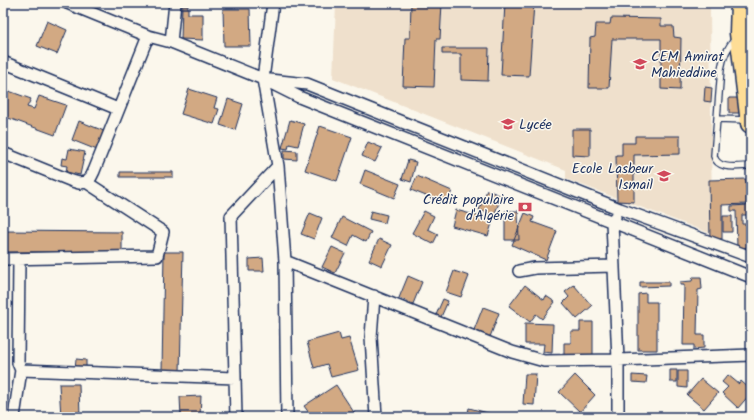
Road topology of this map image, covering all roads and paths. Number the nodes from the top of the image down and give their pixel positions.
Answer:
1 (67, 3) edge
2 (175, 3) edge
3 (273, 3) edge
4 (741, 3) edge
5 (740, 33) junction
6 (148, 36) junction
7 (171, 42) junction
8 (3, 62) edge
9 (263, 79) junction
10 (118, 109) junction
11 (717, 119) junction
12 (751, 121) edge
13 (3, 153) edge
14 (278, 166) junction
15 (751, 166) edge
16 (86, 182) junction
17 (620, 209) junction
18 (612, 222) junction
19 (751, 257) edge
20 (3, 259) edge
21 (19, 260) junction
22 (285, 260) junction
23 (614, 266) junction
24 (519, 271) dead end
25 (751, 277) edge
26 (374, 296) junction
27 (751, 355) edge
28 (618, 360) junction
29 (21, 370) junction
30 (235, 378) junction
31 (14, 417) edge
32 (236, 417) edge
33 (287, 417) edge
34 (376, 417) edge
35 (618, 417) edge

1 - 6 street
2 - 7 street
3 - 9 street
4 - 5 highway
5 - 11 lane
5 - 12 highway
6 - 7 street
6 - 10 street
7 - 9 street
8 - 10 street
9 - 14 street
9 - 17 street
9 - 18 street
10 - 16 street
11 - 12 lane
11 - 15 lane
13 - 16 street
14 - 22 street
14 - 30 street
16 - 21 street
17 - 18 street
17 - 19 street
18 - 23 street
18 - 25 street
20 - 21 street
21 - 29 street
22 - 26 street
22 - 33 street
23 - 24 street
23 - 28 street
26 - 28 street
26 - 34 street
27 - 28 street
28 - 35 street
29 - 30 street
29 - 31 street
30 - 32 street

